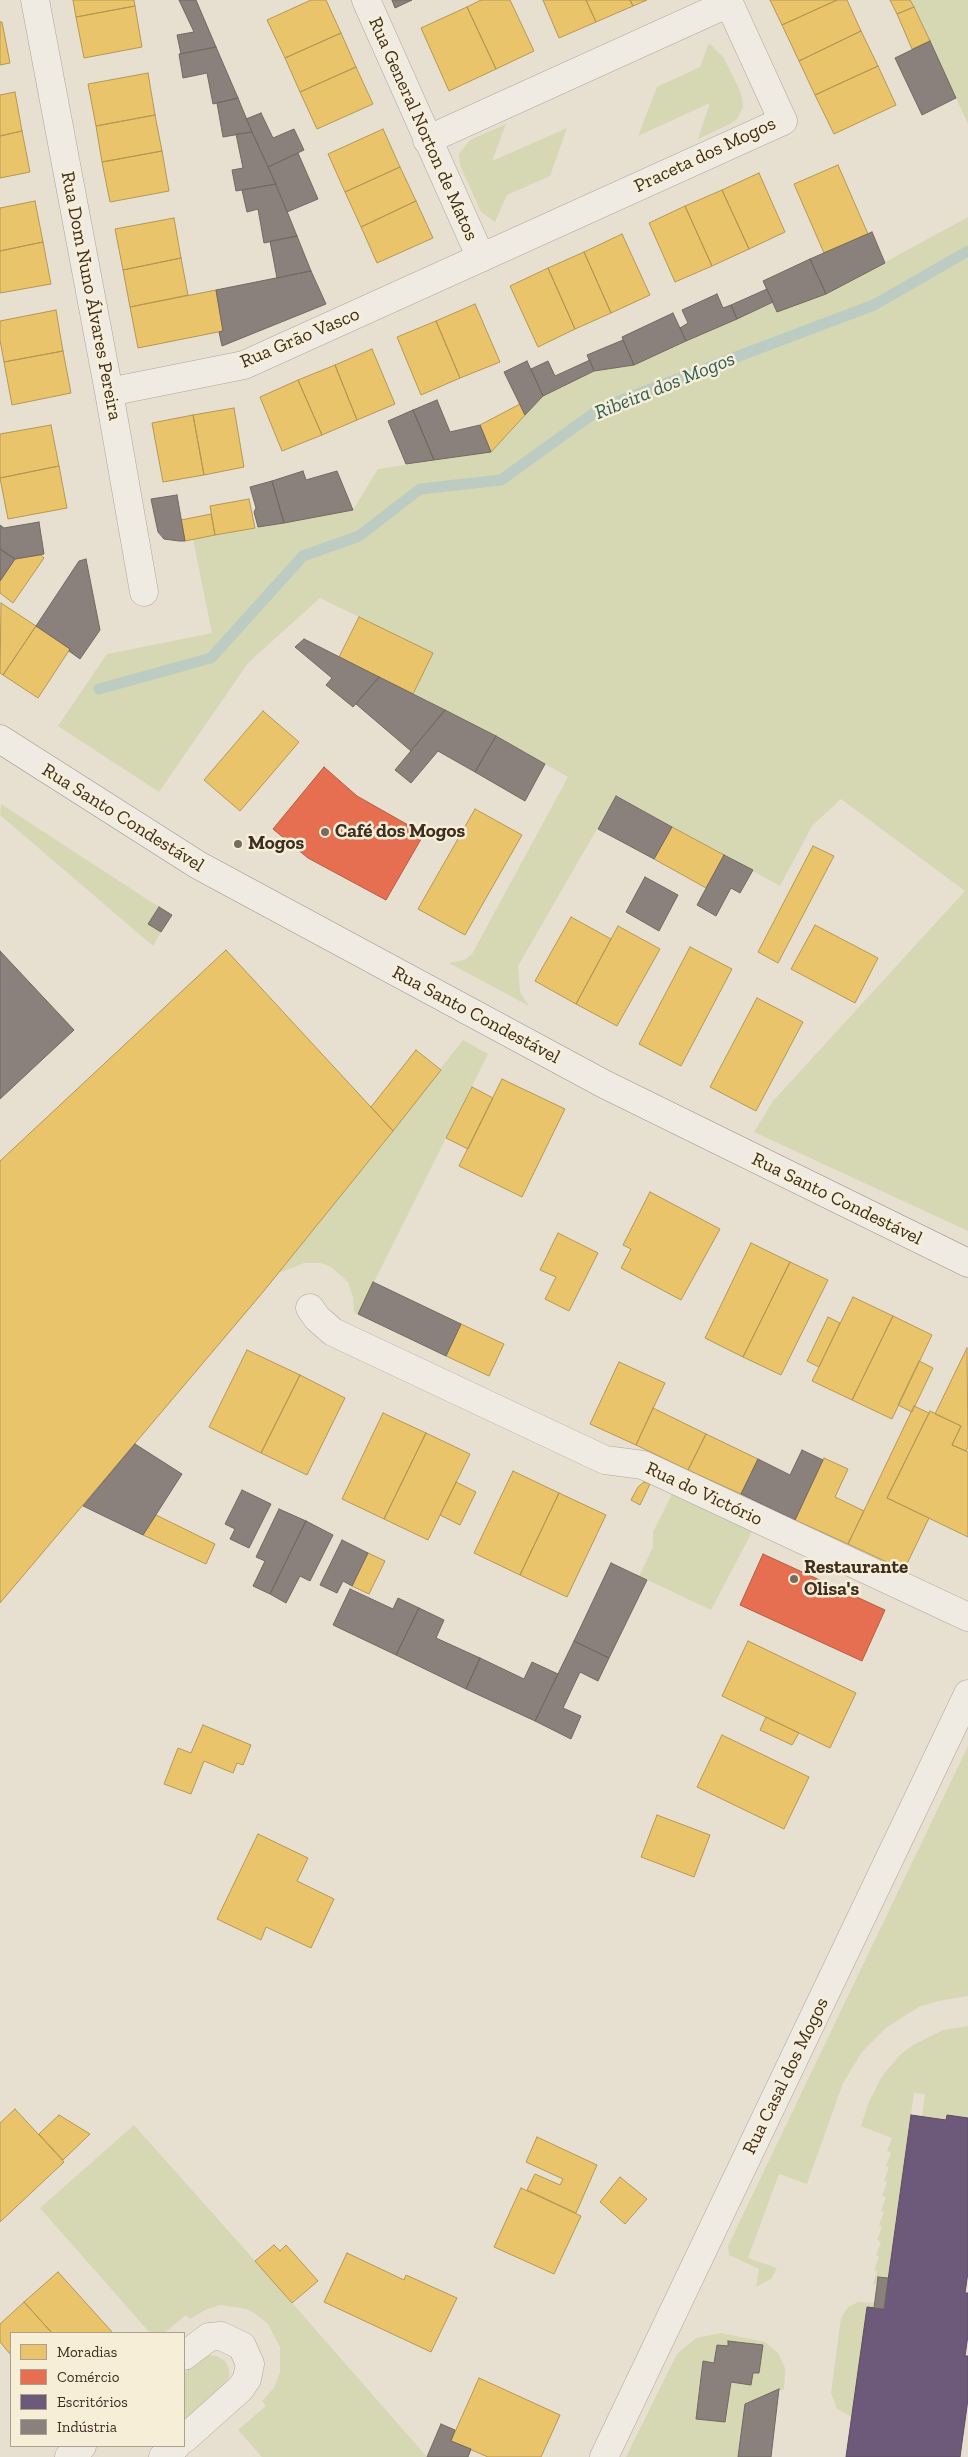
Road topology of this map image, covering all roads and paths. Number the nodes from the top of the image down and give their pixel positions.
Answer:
1 (35, 0) edge
2 (366, 0) edge
3 (427, 140) junction
4 (481, 258) junction
5 (109, 392) junction
6 (144, 592) dead end
7 (0, 739) edge
8 (968, 1263) edge
9 (310, 1308) dead end
10 (968, 1617) edge
11 (968, 1694) edge
12 (185, 2355) edge
13 (185, 2437) edge
14 (81, 2447) edge
15 (175, 2447) edge
16 (69, 2457) edge
17 (163, 2457) edge
18 (604, 2457) edge

1 - 5 street, Rua Dom Nuno Álvares Pereira
2 - 3 street, Rua General Norton de Matos
3 - 4 street, Rua General Norton de Matos
3 - 4 street, Praceta dos Mogos
4 - 5 street, Rua Grão Vasco
5 - 6 street, Rua Dom Nuno Álvares Pereira
7 - 8 street, Rua Santo Condestável
9 - 10 street, Rua do Victório
11 - 18 street, Rua Casal dos Mogos
12 - 13 street
14 - 16 street
15 - 17 street

